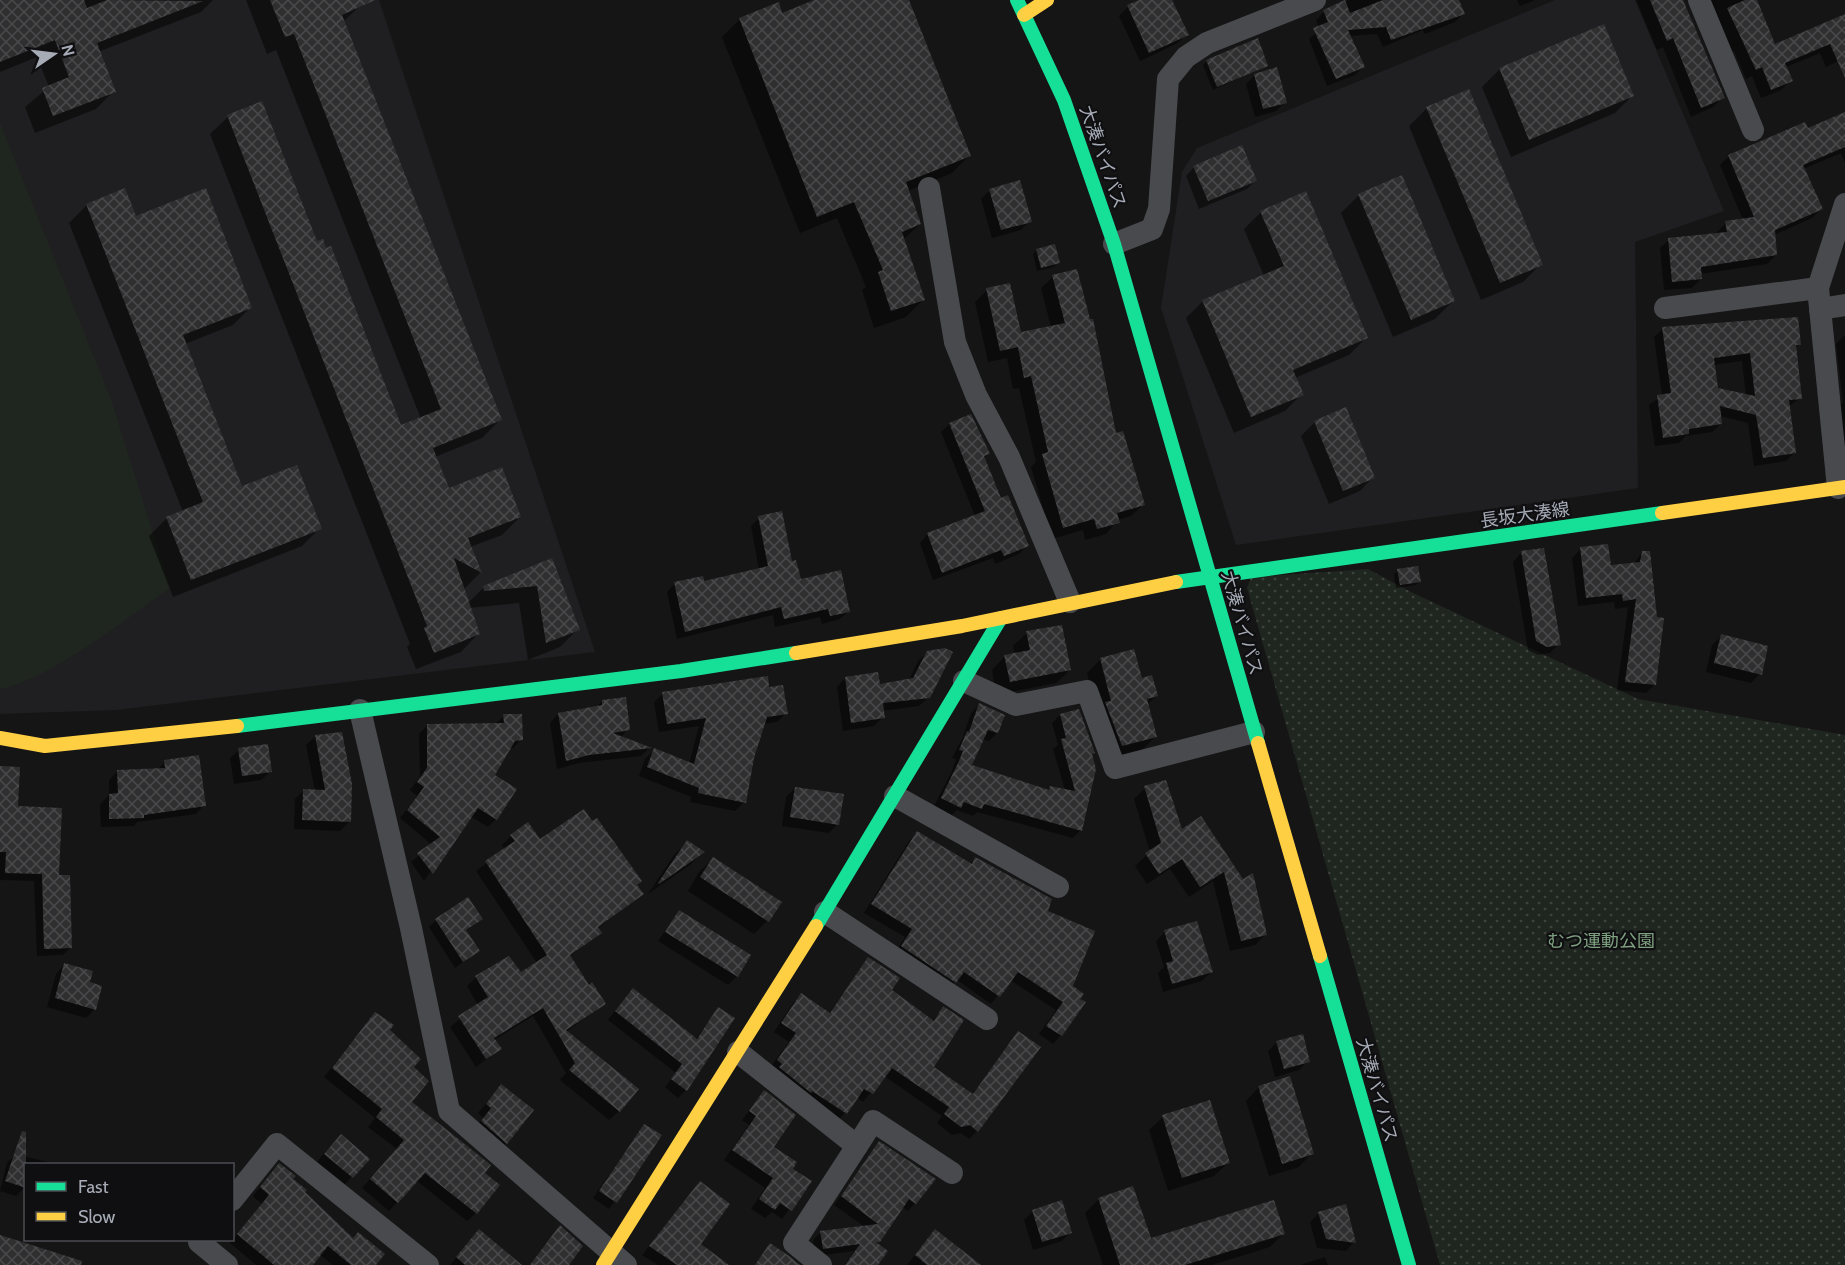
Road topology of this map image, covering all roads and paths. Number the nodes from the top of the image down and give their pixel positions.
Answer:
1 (1017, 0) edge
2 (1047, 0) edge
3 (1315, 0) edge
4 (1699, 0) edge
5 (1024, 15) junction
6 (1754, 130) dead end
7 (929, 189) dead end
8 (1845, 204) edge
9 (1114, 244) junction
10 (1819, 298) junction
11 (1845, 304) edge
12 (1665, 308) dead end
13 (1841, 488) edge
14 (1211, 576) junction
15 (1070, 602) junction
16 (1001, 618) junction
17 (964, 681) junction
18 (360, 710) junction
19 (1254, 732) junction
20 (0, 738) edge
21 (895, 796) junction
22 (1059, 887) dead end
23 (825, 912) junction
24 (987, 1019) dead end
25 (738, 1052) junction
26 (856, 1146) junction
27 (952, 1173) dead end
28 (234, 1198) edge
29 (200, 1241) edge
30 (614, 1261) edge
31 (227, 1265) edge
32 (429, 1265) edge
33 (821, 1265) edge
34 (1409, 1265) edge

1 - 5 main road, 大湊バイパス
2 - 5 main road
3 - 9 street
4 - 6 street
5 - 9 main road, 大湊バイパス
7 - 15 street
8 - 10 street
9 - 14 main road, 大湊バイパス
10 - 11 street
10 - 12 street
10 - 13 street
13 - 14 main road, 長坂大湊線
14 - 15 main road, 長坂大湊線
14 - 19 main road, 大湊バイパス
15 - 16 main road, 長坂大湊線
16 - 17 main road
16 - 18 main road, 長坂大湊線
17 - 19 street
17 - 21 main road
18 - 20 main road, 長坂大湊線
18 - 30 street
19 - 34 main road, 大湊バイパス
21 - 22 street
21 - 23 main road
23 - 24 street
23 - 25 main road
25 - 26 street
25 - 30 main road
26 - 27 street
26 - 33 street
28 - 32 street
29 - 31 street

